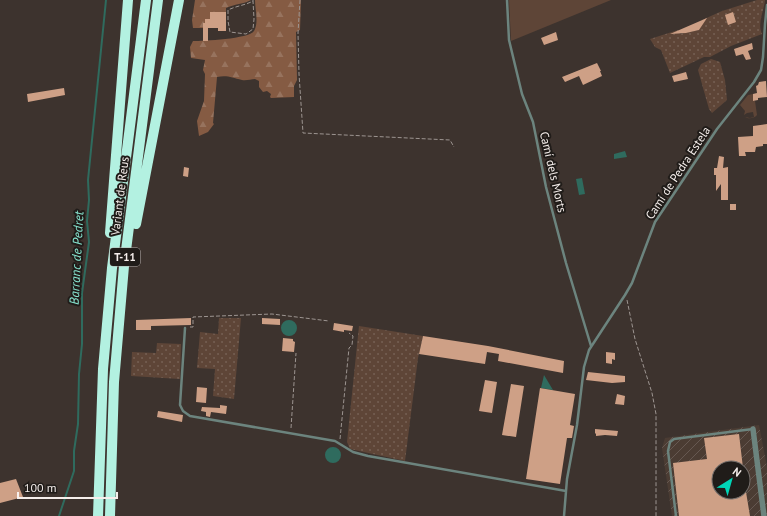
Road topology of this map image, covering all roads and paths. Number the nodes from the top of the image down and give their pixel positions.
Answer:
1 (128, 0) edge
2 (146, 0) edge
3 (158, 0) edge
4 (179, 0) edge
5 (253, 0) edge
6 (300, 0) edge
7 (507, 0) edge
8 (767, 5) edge
9 (454, 147) dead end
10 (626, 295) junction
11 (329, 321) dead end
12 (185, 328) joint
13 (350, 332) dead end
14 (591, 346) junction
15 (296, 353) dead end
16 (114, 382) junction
17 (753, 429) joint
18 (290, 433) junction
19 (340, 444) junction
20 (99, 462) junction
21 (767, 478) edge
22 (759, 479) junction
23 (566, 491) junction
24 (98, 516) edge
25 (110, 516) edge
26 (564, 516) edge
27 (656, 516) edge
28 (676, 516) edge
29 (764, 516) edge

1 - 20 highway
2 - 20 highway, Variant de Reus / T-11
3 - 16 highway, Variant de Reus / T-11
4 - 16 highway
5 - 5 path
6 - 9 path
7 - 14 lane, Camí dels Morts
8 - 10 lane, Camí de Pedra Estela
10 - 14 lane, Camí de Pedra Estela
10 - 27 path
11 - 12 path
12 - 18 lane
13 - 19 path
14 - 23 lane, Camí de Pedra Estela
15 - 18 path
16 - 25 highway, Variant de Reus / T-11
17 - 22 street
17 - 28 lane
18 - 19 lane
19 - 23 lane
20 - 24 highway, Variant de Reus / T-11
21 - 22 street
22 - 29 street
23 - 26 lane, Camí de Pedra Estela

